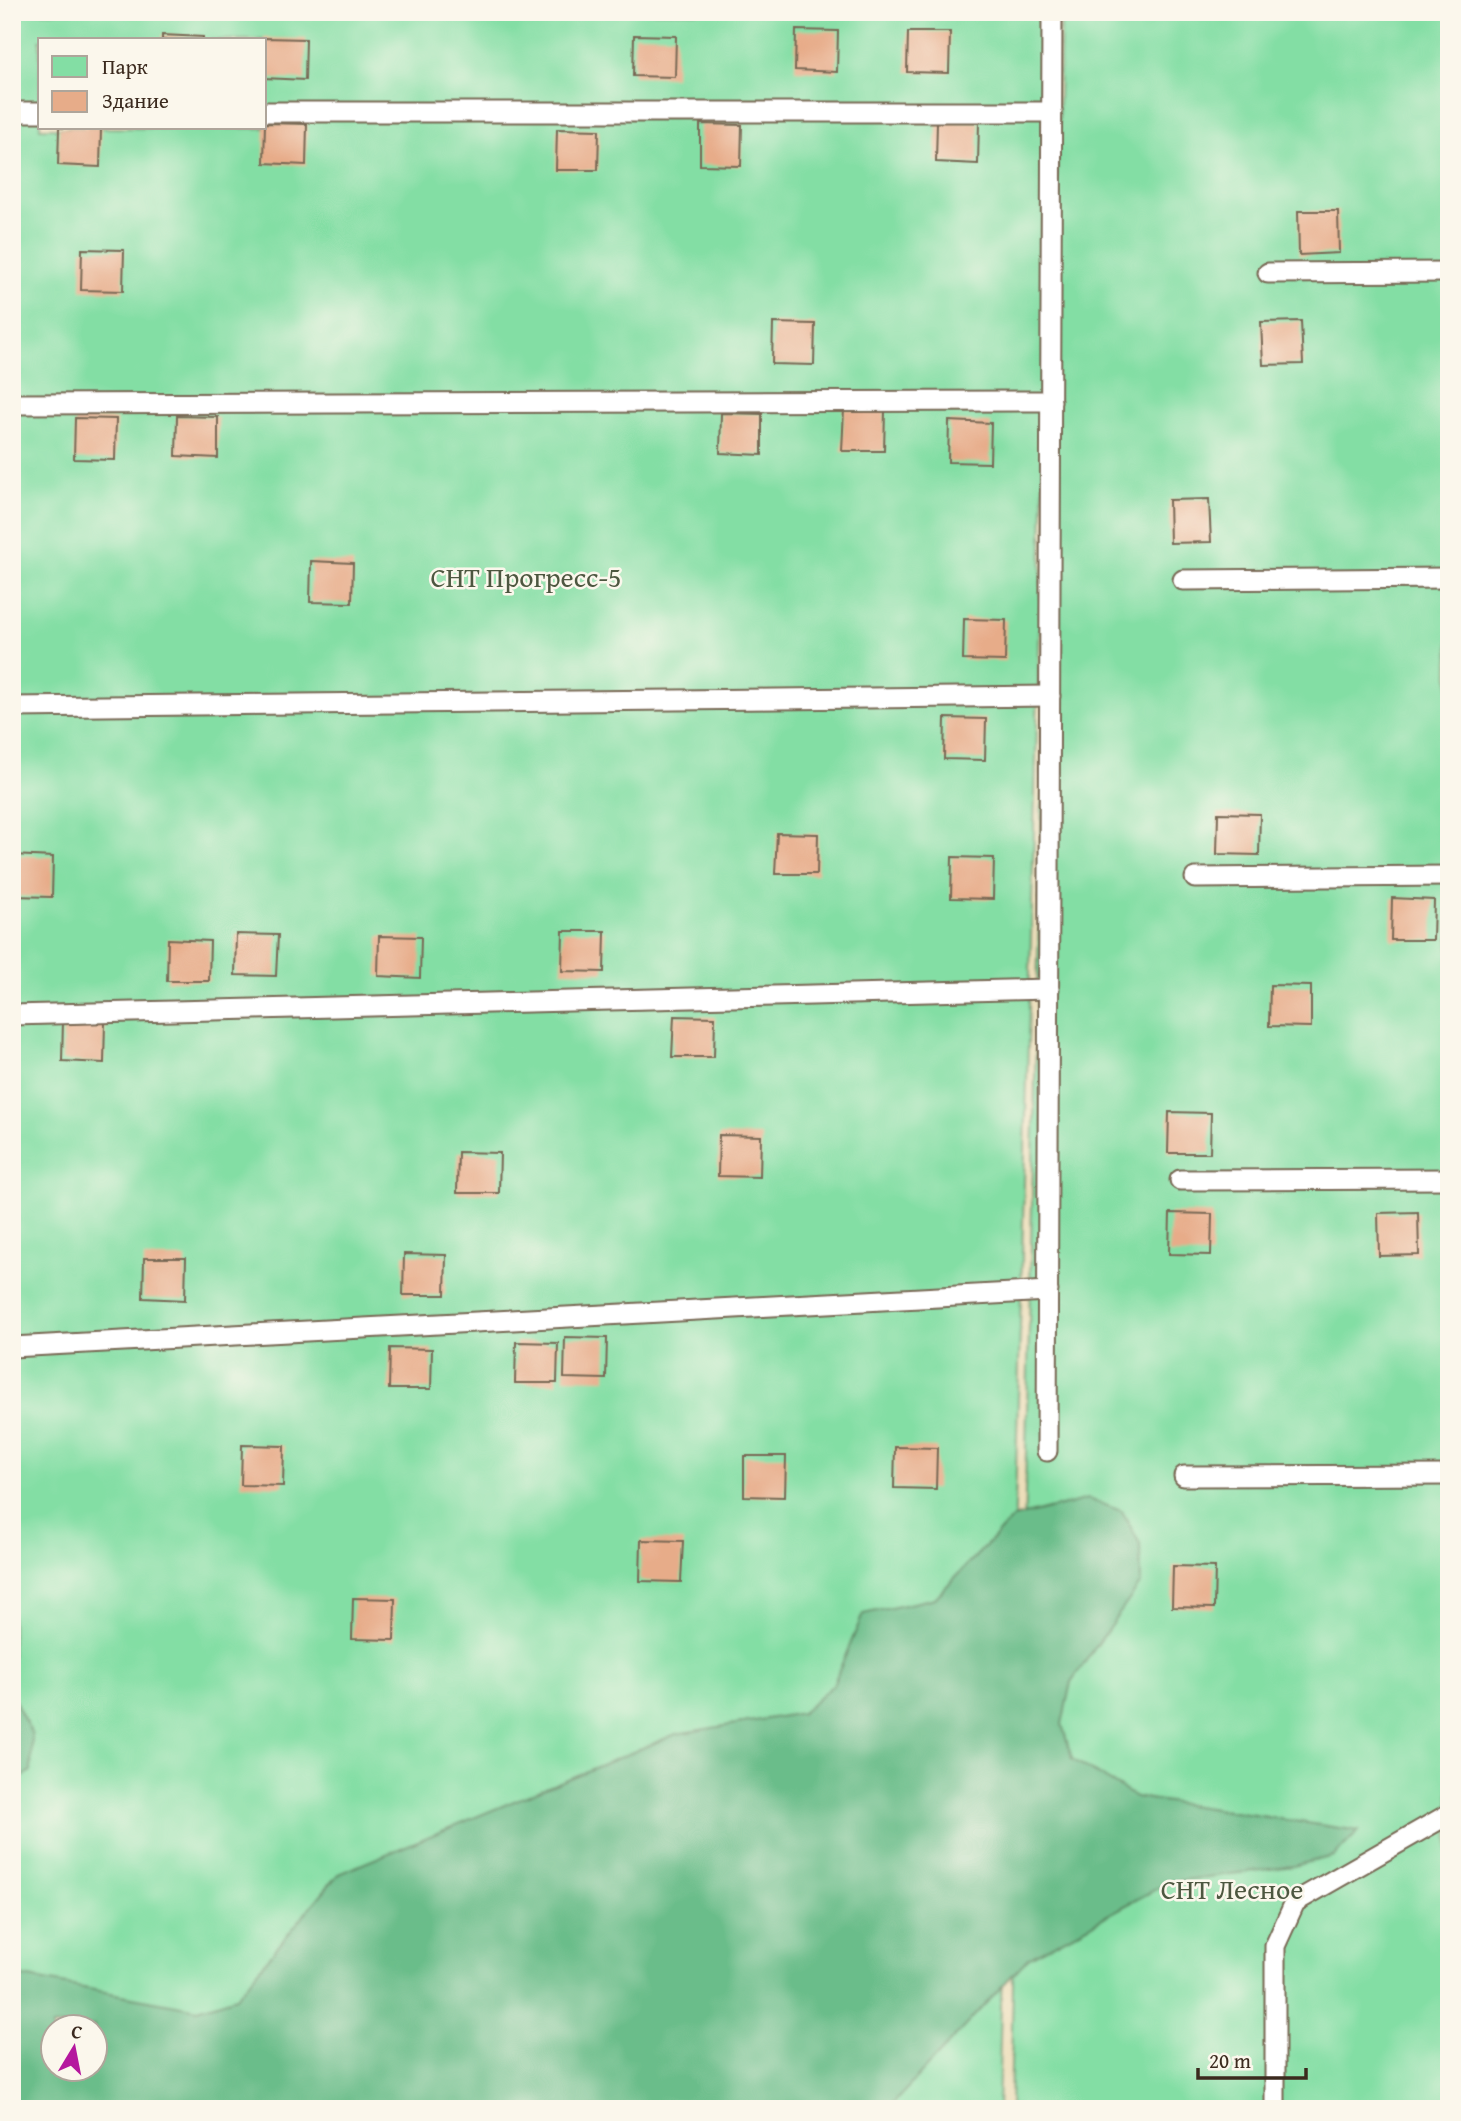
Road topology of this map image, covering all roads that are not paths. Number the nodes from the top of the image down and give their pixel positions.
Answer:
1 (1052, 12) edge
2 (12, 112) edge
3 (38, 112) edge
4 (266, 112) edge
5 (1052, 112) junction
6 (1449, 272) edge
7 (1268, 273) dead end
8 (1051, 401) junction
9 (12, 404) edge
10 (1449, 578) edge
11 (1182, 580) dead end
12 (1050, 696) junction
13 (12, 707) edge
14 (1449, 876) edge
15 (1195, 878) dead end
16 (1049, 989) junction
17 (12, 1015) edge
18 (1449, 1179) edge
19 (1180, 1180) dead end
20 (1048, 1291) junction
21 (12, 1347) edge
22 (1047, 1451) dead end
23 (1449, 1475) edge
24 (1184, 1476) dead end
25 (1449, 1814) edge
26 (1275, 2109) edge

1 - 5 lane
2 - 3 lane
4 - 5 lane
5 - 8 lane
6 - 7 lane
8 - 9 lane
8 - 12 lane
10 - 11 lane
12 - 13 lane
12 - 16 lane
14 - 15 lane
16 - 17 lane
16 - 20 lane
18 - 19 lane
20 - 21 lane
20 - 22 lane
23 - 24 lane
25 - 26 lane

